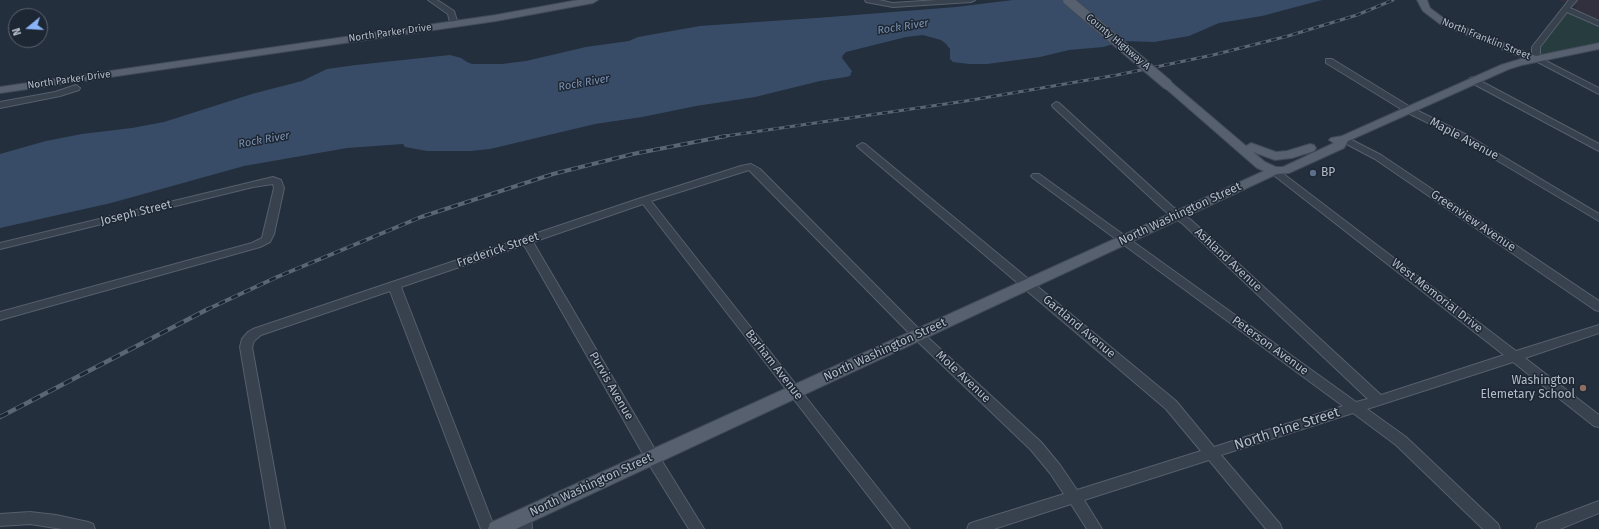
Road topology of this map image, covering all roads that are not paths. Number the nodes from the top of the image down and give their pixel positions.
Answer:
1 (432, 0) edge
2 (593, 0) edge
3 (869, 0) edge
4 (971, 0) edge
5 (1068, 0) edge
6 (1075, 0) edge
7 (1422, 0) edge
8 (1573, 0) edge
9 (1566, 9) junction
10 (454, 24) junction
11 (1599, 24) edge
12 (1483, 38) junction
13 (1599, 46) edge
14 (1536, 59) junction
15 (1329, 61) dead end
16 (185, 62) junction
17 (1497, 70) junction
18 (1473, 80) junction
19 (1172, 84) junction
20 (0, 85) edge
21 (76, 88) dead end
22 (0, 90) edge
23 (1599, 91) edge
24 (0, 105) edge
25 (1056, 105) dead end
26 (1409, 110) junction
27 (1344, 139) junction
28 (862, 146) dead end
29 (1252, 147) junction
30 (1310, 148) junction
31 (1599, 148) edge
32 (751, 167) joint
33 (1274, 171) junction
34 (1036, 176) dead end
35 (645, 200) junction
36 (1178, 215) junction
37 (1599, 218) edge
38 (1124, 240) junction
39 (527, 241) junction
40 (0, 246) edge
41 (394, 285) junction
42 (1028, 285) junction
43 (1599, 307) edge
44 (0, 316) edge
45 (1599, 329) edge
46 (918, 335) junction
47 (1514, 357) junction
48 (795, 391) junction
49 (1379, 401) junction
50 (1355, 407) junction
51 (1599, 422) edge
52 (1211, 454) junction
53 (652, 457) junction
54 (1075, 498) junction
55 (1599, 507) edge
56 (0, 520) edge
57 (524, 523) edge
58 (88, 529) edge
59 (278, 529) edge
60 (488, 529) edge
61 (497, 529) edge
62 (697, 529) edge
63 (903, 529) edge
64 (974, 529) edge
65 (1095, 529) edge
66 (1275, 529) edge
67 (1493, 529) edge
68 (1543, 529) edge

1 - 10 street
2 - 10 main road, North Parker Drive
3 - 4 street
5 - 19 main road, County Highway A, bridge
6 - 19 main road, County Highway A
7 - 12 main road, North Franklin Street
8 - 9 street
9 - 11 street
9 - 14 street
10 - 16 main road, North Parker Drive
12 - 14 main road, North Franklin Street
12 - 17 main road
13 - 14 main road, North Washington Street
14 - 17 main road, North Washington Street
14 - 23 street
15 - 26 street, Maple Avenue
16 - 20 main road, North Parker Drive
16 - 22 main road, North Parker Drive
17 - 18 main road, North Washington Street
18 - 26 main road, North Washington Street
18 - 31 street
19 - 29 main road, West Memorial Drive
19 - 33 main road, West Memorial Drive
21 - 24 street
25 - 36 street, Ashland Avenue
26 - 27 main road, North Washington Street
26 - 37 street, Maple Avenue
27 - 30 main road, North Washington Street
27 - 33 main road, North Washington Street
27 - 43 street, Greenview Avenue
28 - 42 street, Gartland Avenue
29 - 30 main road
29 - 33 main road, West Memorial Drive
30 - 33 main road, North Washington Street
32 - 35 street, Frederick Street
32 - 46 street, Mole Avenue
33 - 36 main road, North Washington Street
33 - 47 street, West Memorial Drive
34 - 38 street, Peterson Avenue
35 - 39 street, Frederick Street
35 - 48 street, Barham Avenue
36 - 38 main road, North Washington Street
36 - 49 street, Ashland Avenue
38 - 42 main road, North Washington Street
38 - 50 street, Peterson Avenue
39 - 41 street, Frederick Street
39 - 53 street, Purvis Avenue
40 - 44 street, Joseph Street
41 - 59 street, Frederick Street
41 - 60 street
42 - 46 main road, North Washington Street
42 - 52 street, Gartland Avenue
45 - 47 street, North Pine Street
46 - 48 main road, North Washington Street
46 - 54 street, Mole Avenue
47 - 49 street, North Pine Street
47 - 51 street, West Memorial Drive
48 - 53 main road, North Washington Street
48 - 63 street, Barham Avenue
49 - 50 street, North Pine Street
50 - 52 street, North Pine Street
50 - 67 street, Peterson Avenue
52 - 54 street, North Pine Street
52 - 66 street, Gartland Avenue
53 - 57 main road, North Washington Street
53 - 62 street, Purvis Avenue
54 - 64 street, North Pine Street
54 - 65 street, Mole Avenue
55 - 68 street
56 - 58 street
57 - 61 main road, North Washington Street

